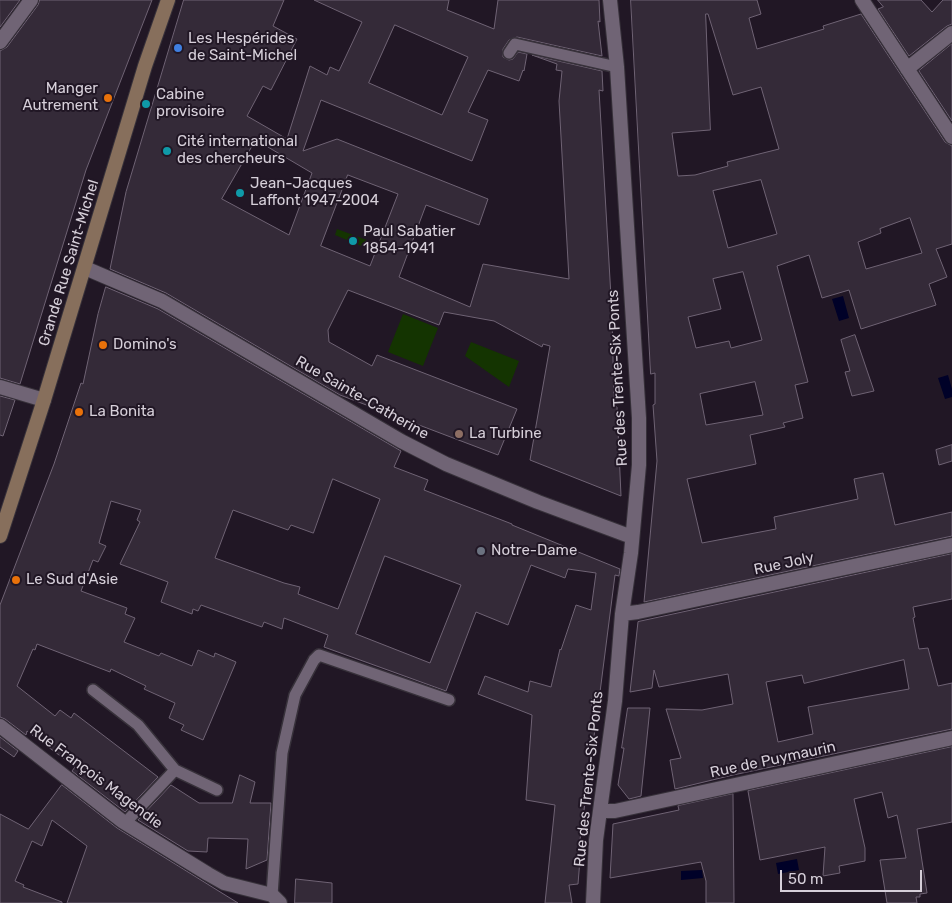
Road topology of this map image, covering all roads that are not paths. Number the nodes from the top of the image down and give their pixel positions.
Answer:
1 (31, 0) edge
2 (168, 0) edge
3 (610, 0) edge
4 (862, 0) edge
5 (952, 33) edge
6 (0, 42) edge
7 (509, 53) dead end
8 (617, 67) junction
9 (907, 69) junction
10 (952, 137) edge
11 (85, 268) junction
12 (0, 387) edge
13 (44, 400) junction
14 (0, 536) edge
15 (632, 537) junction
16 (952, 545) edge
17 (622, 614) junction
18 (93, 690) dead end
19 (449, 700) dead end
20 (0, 726) edge
21 (952, 738) edge
22 (175, 770) junction
23 (217, 790) dead end
24 (600, 810) junction
25 (125, 823) junction
26 (276, 899) edge
27 (593, 903) edge

1 - 6 street
2 - 11 main road, Grande Rue Saint-Michel
3 - 8 street, Rue des Trente-Six Ponts
4 - 9 street
5 - 9 street
7 - 8 lane
8 - 15 street, Rue des Trente-Six Ponts
9 - 10 street
11 - 13 main road, Grande Rue Saint-Michel
11 - 15 street, Rue Sainte-Catherine
12 - 13 street
13 - 14 main road, Grande Rue Saint-Michel
15 - 17 street, Rue des Trente-Six Ponts
16 - 17 street, Rue Joly
17 - 24 street, Rue des Trente-Six Ponts
18 - 22 lane
19 - 26 lane
20 - 25 street, Rue François Magendie
21 - 24 street, Rue de Puymaurin
22 - 23 lane
22 - 25 lane
24 - 27 street, Rue des Trente-Six Ponts
25 - 26 street, Rue François Magendie

